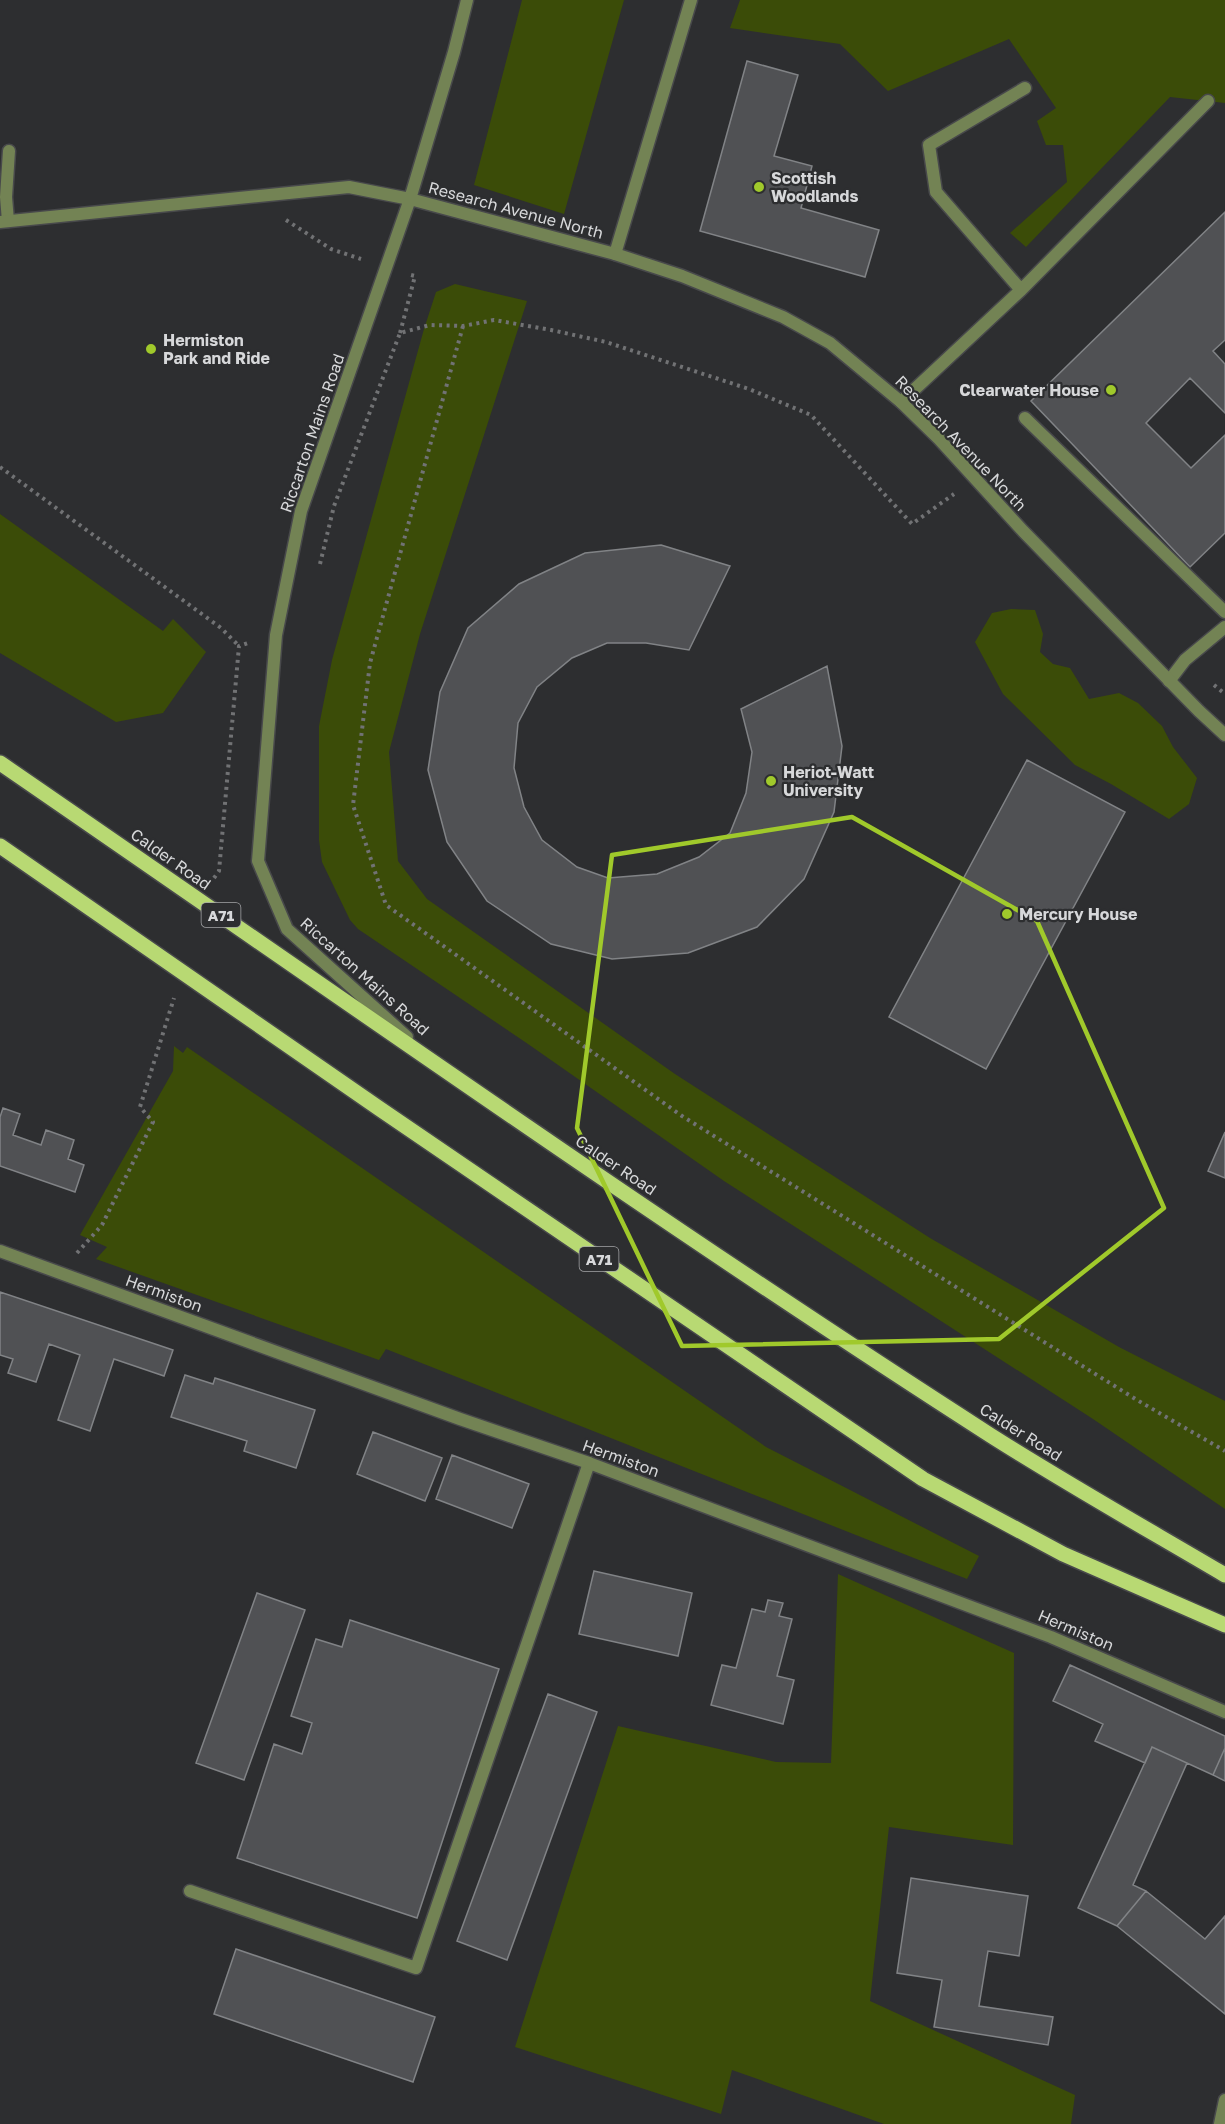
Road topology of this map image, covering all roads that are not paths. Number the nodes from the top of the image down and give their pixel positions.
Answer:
1 (467, 0) edge
2 (691, 0) edge
3 (1025, 88) dead end
4 (1208, 101) dead end
5 (9, 151) dead end
6 (410, 199) junction
7 (4, 221) edge
8 (615, 254) junction
9 (1022, 290) junction
10 (901, 402) junction
11 (1026, 418) dead end
12 (1225, 612) edge
13 (1225, 627) edge
14 (1169, 681) junction
15 (1225, 735) edge
16 (0, 763) edge
17 (0, 846) edge
18 (441, 1068) junction
19 (0, 1251) edge
20 (589, 1463) junction
21 (1225, 1575) edge
22 (1225, 1625) edge
23 (1225, 1712) edge
24 (190, 1891) dead end
25 (1225, 2100) edge
26 (1220, 2124) edge

1 - 6 street, Riccarton Mains Road
2 - 8 street
3 - 9 street
4 - 9 street
5 - 7 street
6 - 7 street, Research Avenue North
6 - 8 street, Research Avenue North
6 - 18 street, Riccarton Mains Road
8 - 10 street, Research Avenue North
9 - 10 street
10 - 14 street, Research Avenue North
11 - 12 street
13 - 14 street
14 - 15 street, Research Avenue North
16 - 18 main road, Calder Road / A71
17 - 22 main road, A71
18 - 21 main road, Calder Road / A71
19 - 20 street, Hermiston
20 - 23 street, Hermiston
20 - 24 street
25 - 26 street

